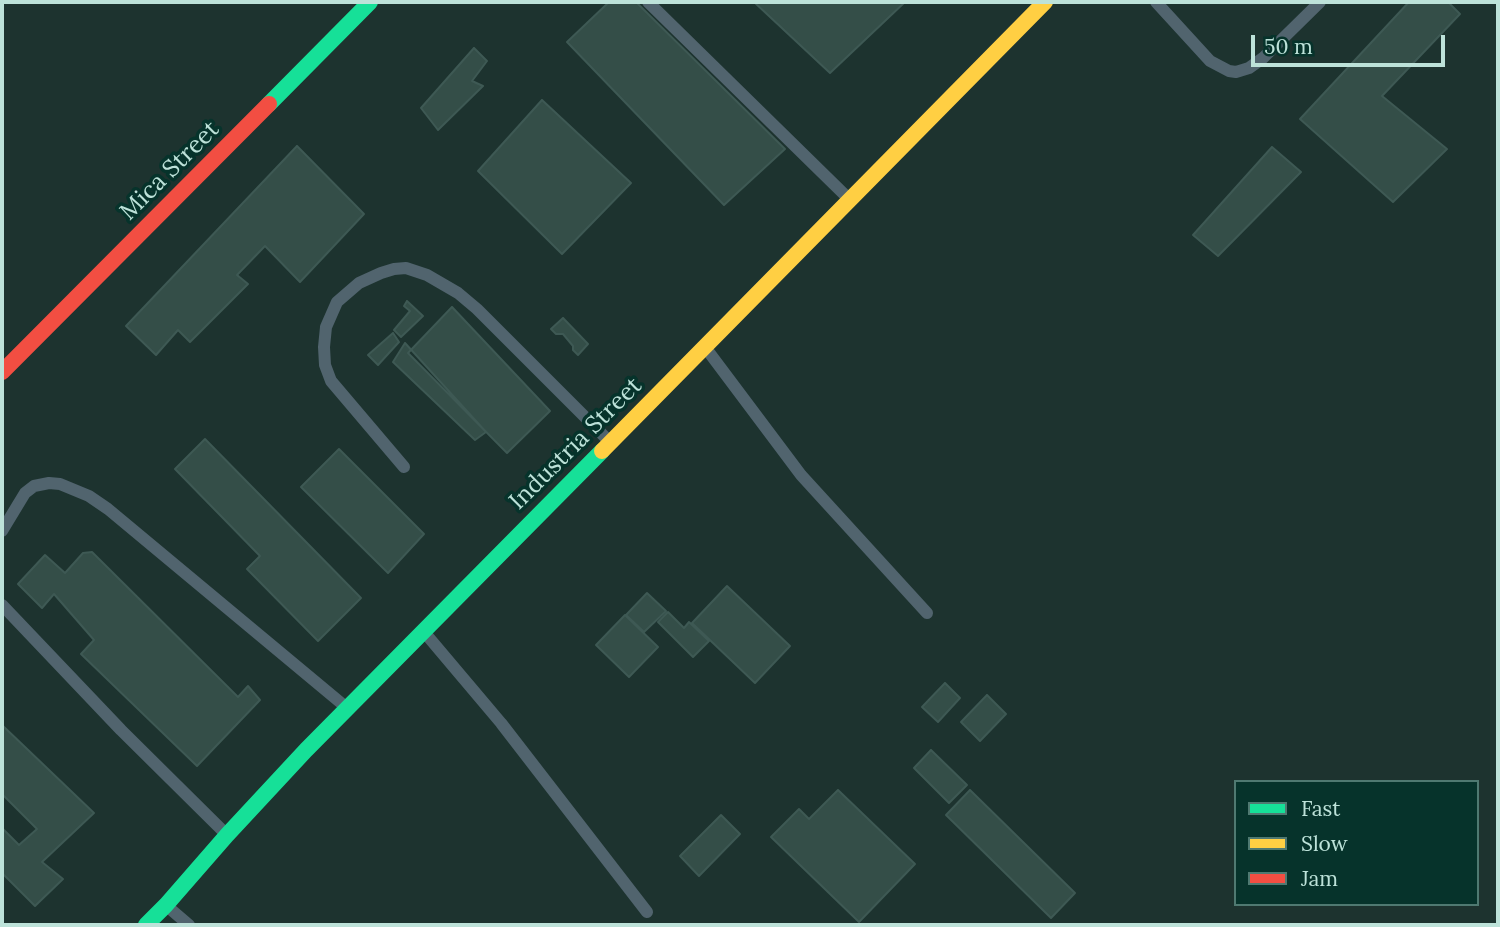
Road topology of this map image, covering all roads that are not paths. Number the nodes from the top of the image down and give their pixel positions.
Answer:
1 (370, 2) edge
2 (648, 2) edge
3 (1045, 2) edge
4 (1156, 2) edge
5 (1320, 2) edge
6 (849, 200) junction
7 (704, 346) junction
8 (2, 372) edge
9 (610, 442) junction
10 (404, 467) dead end
11 (2, 531) edge
12 (2, 605) edge
13 (927, 613) dead end
14 (423, 631) junction
15 (347, 708) junction
16 (227, 835) junction
17 (166, 905) junction
18 (647, 912) dead end
19 (146, 925) edge
20 (189, 925) edge

1 - 8 street, Mica Street
2 - 6 lane
3 - 6 street, Industria Street
4 - 5 lane
6 - 7 street, Industria Street
7 - 9 street, Industria Street
7 - 13 lane
9 - 10 lane
9 - 14 street, Industria Street
11 - 15 lane
12 - 16 lane
14 - 15 street, Industria Street
14 - 18 lane
15 - 16 street, Industria Street
16 - 17 street, Industria Street
17 - 19 street, Industria Street
17 - 20 lane

